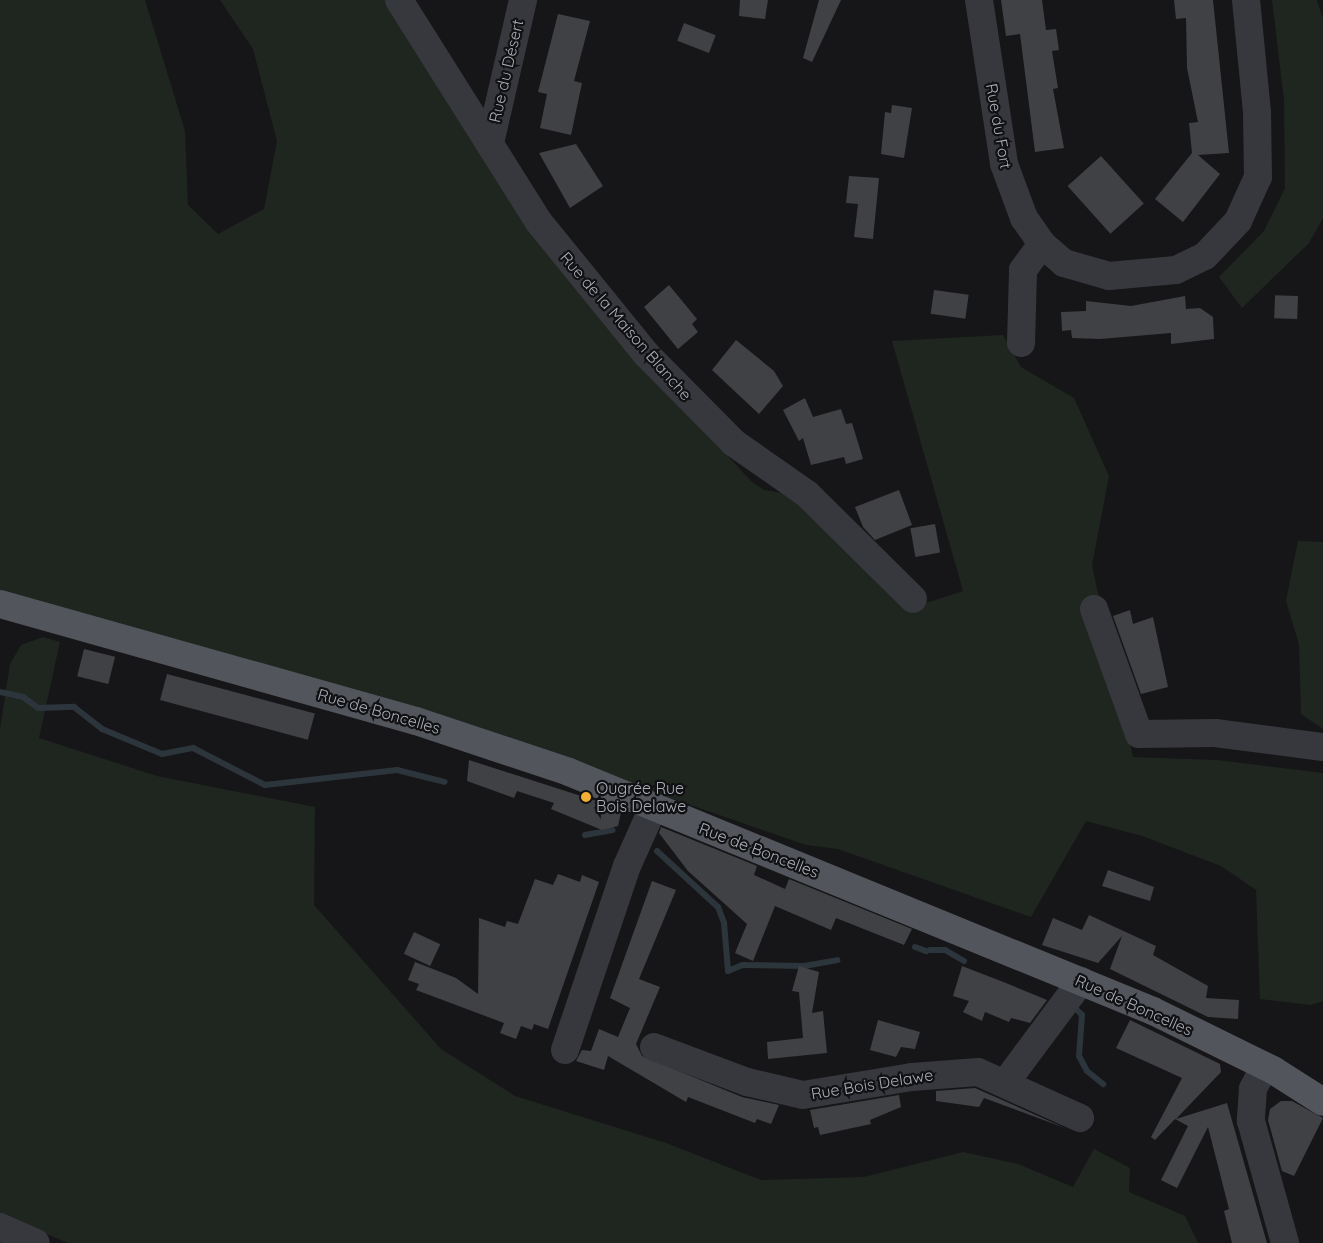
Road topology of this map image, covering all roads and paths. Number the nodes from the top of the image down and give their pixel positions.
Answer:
1 (399, 0) edge
2 (523, 0) edge
3 (979, 0) edge
4 (1246, 0) edge
5 (490, 143) junction
6 (1042, 244) junction
7 (1021, 343) dead end
8 (913, 599) dead end
9 (0, 604) edge
10 (1094, 610) dead end
11 (1323, 747) edge
12 (653, 808) junction
13 (1081, 981) junction
14 (654, 1047) dead end
15 (565, 1050) dead end
16 (1265, 1066) junction
17 (1006, 1082) junction
18 (1323, 1102) edge
19 (1080, 1118) dead end
20 (0, 1227) edge
21 (36, 1243) edge
22 (1285, 1243) edge

1 - 5 street, Rue de la Maison Blanche
2 - 5 street, Rue du Désert
3 - 6 street, Rue du Fort
4 - 6 street, Rue du Fort
5 - 8 street, Rue de la Maison Blanche
6 - 7 street
9 - 12 main road, Rue de Boncelles
10 - 11 street
12 - 13 main road, Rue de Boncelles
12 - 15 street
13 - 16 main road, Rue de Boncelles
13 - 17 street
14 - 17 street, Rue Bois Delawe
16 - 18 main road, Rue de Boncelles
16 - 22 street
17 - 19 street, Rue Bois Delawe
20 - 21 street

